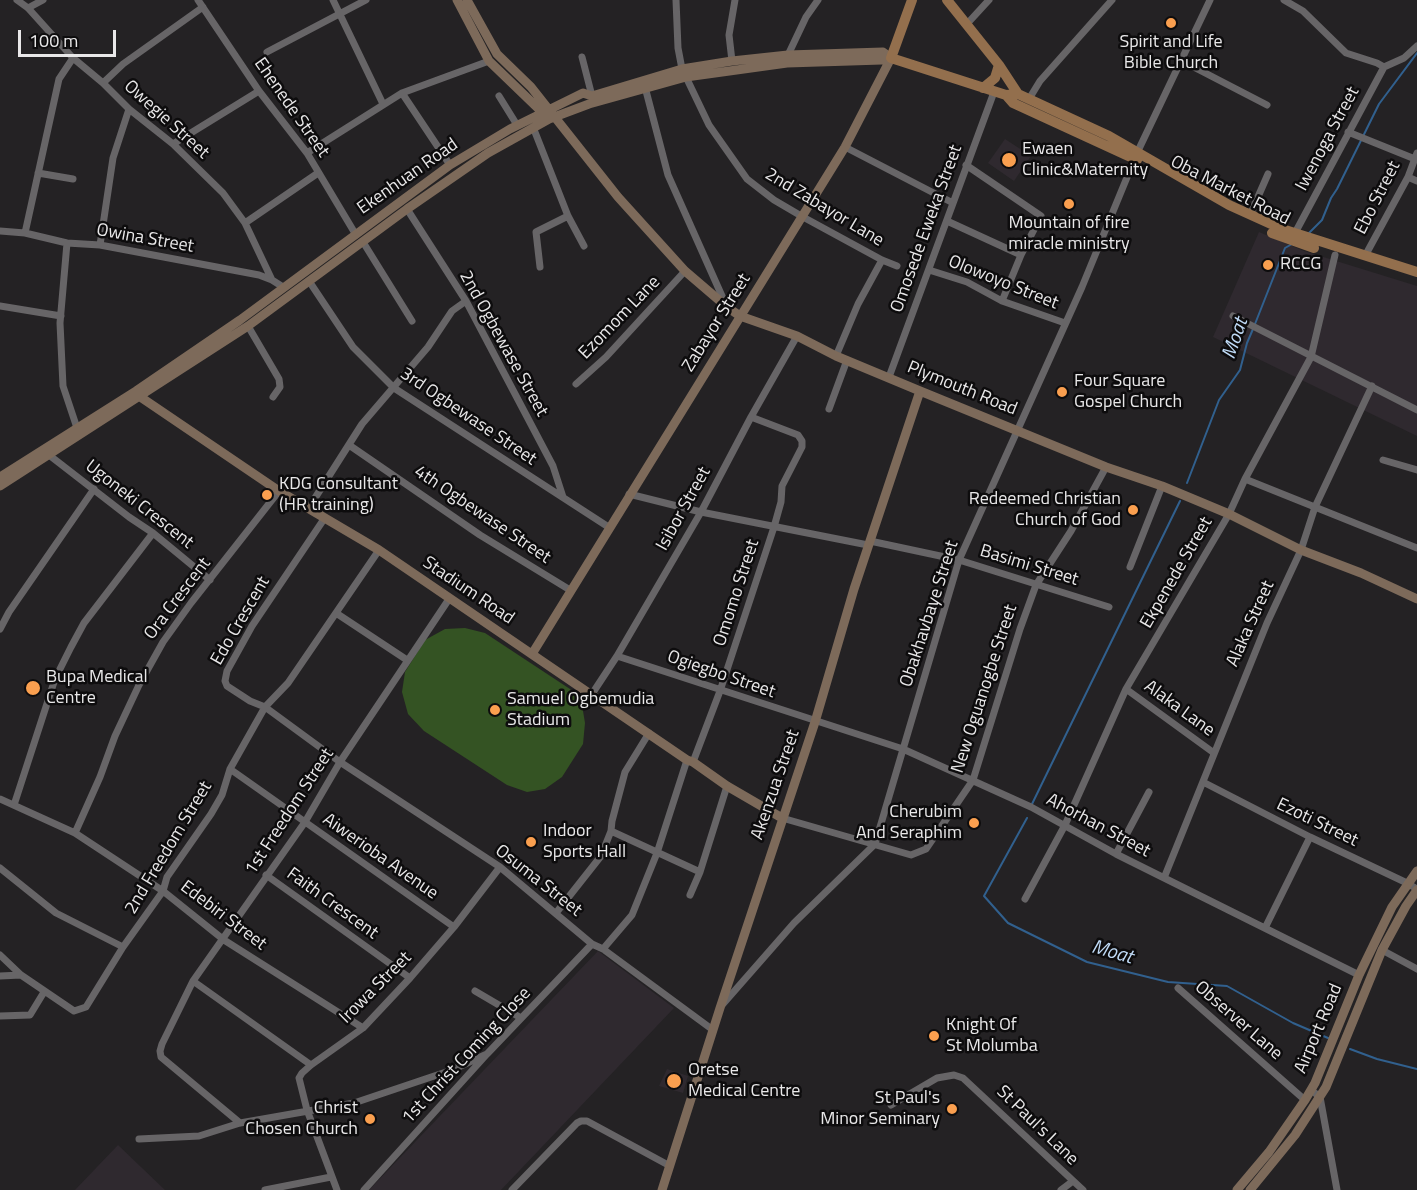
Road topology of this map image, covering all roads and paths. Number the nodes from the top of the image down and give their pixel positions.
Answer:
1 (17, 0) edge
2 (43, 0) edge
3 (198, 0) edge
4 (333, 0) edge
5 (366, 0) edge
6 (457, 0) edge
7 (466, 0) edge
8 (676, 0) edge
9 (735, 0) edge
10 (818, 0) edge
11 (912, 0) edge
12 (947, 0) edge
13 (989, 0) edge
14 (1112, 0) edge
15 (1210, 0) edge
16 (1284, 0) edge
17 (203, 7) junction
18 (28, 8) junction
19 (340, 13) junction
20 (966, 25) junction
21 (1417, 46) edge
22 (267, 52) dead end
23 (788, 55) junction
24 (582, 57) dead end
25 (73, 58) junction
26 (891, 58) junction
27 (489, 61) junction
28 (732, 61) junction
29 (1182, 61) junction
30 (999, 65) junction
31 (1384, 67) junction
32 (684, 73) junction
33 (103, 83) junction
34 (645, 87) junction
35 (982, 88) junction
36 (259, 91) junction
37 (994, 92) junction
38 (402, 93) junction
39 (1018, 94) junction
40 (1006, 95) junction
41 (499, 96) dead end
42 (592, 96) junction
43 (1029, 99) junction
44 (383, 104) junction
45 (1267, 105) dead end
46 (129, 109) junction
47 (551, 116) junction
48 (518, 125) junction
49 (533, 127) junction
50 (1348, 132) junction
51 (173, 144) junction
52 (845, 147) junction
53 (307, 153) junction
54 (1135, 156) junction
55 (1416, 156) edge
56 (450, 165) junction
57 (966, 165) junction
58 (38, 173) junction
59 (318, 173) junction
60 (1268, 174) dead end
61 (1408, 177) junction
62 (73, 179) dead end
63 (1417, 181) edge
64 (953, 203) junction
65 (407, 209) junction
66 (1250, 214) junction
67 (568, 216) junction
68 (803, 218) junction
69 (947, 221) junction
70 (244, 223) junction
71 (0, 231) edge
72 (25, 233) junction
73 (1295, 233) junction
74 (359, 238) junction
75 (67, 243) junction
76 (100, 245) junction
77 (584, 246) dead end
78 (1021, 255) junction
79 (1335, 255) junction
80 (1365, 256) junction
81 (882, 260) junction
82 (897, 266) dead end
83 (540, 267) dead end
84 (929, 270) junction
85 (685, 271) junction
86 (1417, 272) edge
87 (1417, 279) edge
88 (272, 280) junction
89 (309, 281) junction
90 (283, 287) junction
91 (466, 301) junction
92 (1002, 301) junction
93 (0, 306) edge
94 (727, 308) junction
95 (740, 315) junction
96 (61, 316) junction
97 (1233, 316) dead end
98 (412, 321) dead end
99 (1065, 323) junction
100 (248, 326) junction
101 (797, 336) junction
102 (836, 356) junction
103 (1311, 357) junction
104 (847, 360) junction
105 (888, 377) junction
106 (576, 384) dead end
107 (1372, 386) junction
108 (394, 388) junction
109 (920, 391) junction
110 (137, 394) junction
111 (273, 397) dead end
112 (829, 409) dead end
113 (1417, 410) edge
114 (751, 417) junction
115 (77, 428) junction
116 (1019, 431) junction
117 (349, 445) junction
118 (49, 454) junction
119 (1383, 460) dead end
120 (1106, 467) junction
121 (1417, 470) edge
122 (0, 477) edge
123 (1245, 479) junction
124 (0, 486) edge
125 (1162, 486) junction
126 (94, 489) junction
127 (279, 491) junction
128 (629, 494) junction
129 (563, 497) junction
130 (1315, 507) junction
131 (308, 509) junction
132 (700, 512) junction
133 (1229, 514) junction
134 (324, 519) junction
135 (774, 527) junction
136 (610, 528) junction
137 (153, 532) junction
138 (869, 543) junction
139 (1417, 548) edge
140 (379, 550) junction
141 (1301, 550) junction
142 (959, 560) junction
143 (1130, 567) dead end
144 (210, 580) junction
145 (1036, 585) junction
146 (570, 590) junction
147 (449, 599) junction
148 (1417, 599) edge
149 (1109, 607) dead end
150 (336, 613) junction
151 (0, 629) edge
152 (532, 654) junction
153 (617, 656) junction
154 (407, 660) junction
155 (1126, 689) junction
156 (720, 691) junction
157 (592, 694) junction
158 (265, 707) junction
159 (815, 722) junction
160 (649, 734) junction
161 (903, 749) junction
162 (1214, 753) junction
163 (690, 761) junction
164 (340, 762) junction
165 (230, 769) junction
166 (974, 780) junction
167 (1203, 782) junction
168 (727, 786) junction
169 (1149, 792) dead end
170 (0, 799) edge
171 (14, 805) junction
172 (782, 818) junction
173 (305, 822) junction
174 (1065, 825) junction
175 (611, 831) junction
176 (75, 833) junction
177 (1310, 837) junction
178 (875, 844) junction
179 (657, 853) junction
180 (1116, 854) junction
181 (500, 867) junction
182 (0, 868) edge
183 (1417, 870) edge
184 (700, 872) junction
185 (266, 875) junction
186 (1164, 878) junction
187 (1407, 883) junction
188 (1417, 890) edge
189 (164, 891) junction
190 (690, 895) dead end
191 (1024, 899) dead end
192 (556, 913) junction
193 (454, 927) junction
194 (1265, 928) junction
195 (224, 940) junction
196 (592, 944) junction
197 (123, 947) junction
198 (603, 949) junction
199 (1382, 950) junction
200 (0, 955) edge
201 (1417, 969) edge
202 (21, 975) junction
203 (1359, 975) junction
204 (0, 976) edge
205 (410, 978) junction
206 (193, 981) junction
207 (1178, 988) dead end
208 (475, 991) dead end
209 (44, 992) junction
210 (720, 1008) junction
211 (0, 1016) edge
212 (521, 1018) junction
213 (363, 1028) junction
214 (713, 1030) junction
215 (487, 1054) junction
216 (311, 1065) junction
217 (452, 1070) junction
218 (464, 1080) junction
219 (1311, 1090) junction
220 (1320, 1097) junction
221 (1305, 1100) junction
222 (891, 1105) dead end
223 (307, 1110) junction
224 (240, 1123) junction
225 (139, 1139) dead end
226 (670, 1166) junction
227 (330, 1177) junction
228 (1073, 1181) junction
229 (265, 1190) edge
230 (337, 1190) edge
231 (364, 1190) edge
232 (512, 1190) edge
233 (662, 1190) edge
234 (1061, 1190) edge
235 (1083, 1190) edge
236 (1236, 1190) edge
237 (1250, 1190) edge
238 (1337, 1190) edge

1 - 18 street, Owegie Street
2 - 18 street
3 - 17 street, Ehenede Street
4 - 19 street
5 - 19 street
6 - 27 street
7 - 47 street
8 - 32 street, 2nd Zabayor Lane
9 - 28 street
10 - 23 street
11 - 26 main road, Zabayor Street
12 - 20 main road
13 - 20 street
14 - 43 street
15 - 29 street, Obakhavbaye Street
16 - 31 street
17 - 33 street
17 - 36 street, Ehenede Street
18 - 25 street, Owegie Street
19 - 22 street
19 - 44 street
20 - 30 main road
21 - 31 street
23 - 26 street, Ekenhuan Road
23 - 28 street, Ekenhuan Road
24 - 42 street
25 - 33 street, Owegie Street
25 - 58 street
26 - 32 street, Ekenhuan Road
26 - 35 main road, Ekenhuan Road
26 - 52 street, Zabayor Street
27 - 38 street
27 - 47 street
28 - 32 street, Ekenhuan Road
29 - 45 street
29 - 54 street, Obakhavbaye Street
30 - 35 main road
30 - 39 main road
31 - 50 street, Iwenoga Street
32 - 34 street, Ekenhuan Road
32 - 42 street, Ekenhuan Road
32 - 68 street, 2nd Zabayor Lane
33 - 46 street, Owegie Street
34 - 47 street, Ekenhuan Road
34 - 94 street
35 - 37 main road, Ekenhuan Road
36 - 51 street
36 - 53 street, Ehenede Street
37 - 40 main road, Ekenhuan Road
37 - 57 street, Omosede Eweka Street
38 - 44 street
38 - 56 street
39 - 40 main road, Ekenhuan Road
39 - 43 main road, Oba Market Road
40 - 54 main road, Oba Market Road
41 - 48 street
42 - 47 street, Ekenhuan Road
43 - 54 main road, Oba Market Road
44 - 53 street
46 - 51 street, Owegie Street
46 - 76 street
47 - 48 street, Ekenhuan Road
47 - 49 street, Ekenhuan Road
47 - 85 street, Plymouth Road
48 - 56 street, Ekenhuan Road
49 - 65 street, Ekenhuan Road
49 - 67 street
50 - 55 street
50 - 73 street, Iwenoga Street
51 - 70 street, Owegie Street
52 - 64 street
52 - 68 street, Zabayor Street
53 - 59 street, Ehenede Street
54 - 66 main road, Oba Market Road
54 - 79 main road, Oba Market Road
54 - 99 street, Obakhavbaye Street
55 - 61 street, Ebo Street
56 - 74 street, Ekenhuan Road
57 - 64 street, Omosede Eweka Street
57 - 78 street
58 - 62 street
58 - 72 street
59 - 70 street
59 - 74 street, Ehenede Street
60 - 66 street
61 - 63 street
61 - 80 street, Ebo Street
64 - 69 street, Omosede Eweka Street
65 - 74 street, Ekenhuan Road
65 - 91 street, 2nd Ogbewase Street
66 - 73 main road, Oba Market Road
67 - 77 street
67 - 83 street
68 - 81 street, 2nd Zabayor Lane
68 - 95 street, Zabayor Street
69 - 78 street
69 - 84 street, Omosede Eweka Street
70 - 88 street, Owegie Street
71 - 72 street, Owina Street
72 - 75 street, Owina Street
73 - 80 main road, Oba Market Road
74 - 89 street, Ekenhuan Road
74 - 90 street, Ekenhuan Road
74 - 98 street, Ehenede Street
75 - 76 street, Owina Street
75 - 96 street
76 - 88 street, Owina Street
78 - 92 street
79 - 87 main road, Oba Market Road
79 - 103 street, Ekpenede Street
80 - 86 main road, Oba Market Road
81 - 82 street, 2nd Zabayor Lane
81 - 102 street
84 - 92 street, Olowoyo Street
84 - 105 street, Omosede Eweka Street
85 - 94 street, Plymouth Road
85 - 106 street, Ezomom Lane
88 - 90 street, Owina Street
89 - 100 street, Ekenhuan Road
89 - 108 street, 3rd Ogbewase Street
90 - 110 street, Ekenhuan Road
91 - 108 street
91 - 129 street, 2nd Ogbewase Street
92 - 99 street, Olowoyo Street
93 - 96 street
94 - 95 street, Plymouth Road
95 - 101 street, Plymouth Road
95 - 128 street, Zabayor Street
96 - 115 street
97 - 103 street
99 - 116 street, Obakhavbaye Street
100 - 110 street, Ekenhuan Road
100 - 111 street
101 - 102 street, Plymouth Road
101 - 114 street, Isibor Street
102 - 104 street, Plymouth Road
103 - 107 street
103 - 123 street, Ekpenede Street
104 - 105 street, Plymouth Road
104 - 112 street
105 - 109 street, Plymouth Road
107 - 113 street
107 - 130 street, Alaka Street
108 - 117 street
108 - 129 street, 3rd Ogbewase Street
109 - 116 street, Plymouth Road
109 - 138 street, Akenzua Street
110 - 115 street, Ekenhuan Road
110 - 118 street, Ekenhuan Road
110 - 127 street, Stadium Road
114 - 132 street, Isibor Street
114 - 135 street, Omomo Street
115 - 122 street, Ekenhuan Road
116 - 120 street, Plymouth Road
116 - 142 street, Obakhavbaye Street
117 - 131 street
117 - 146 street, 4th Ogbewase Street
118 - 124 street, Ekenhuan Road
118 - 126 street, Ugoneki Crescent
119 - 121 street
120 - 125 street, Plymouth Road
120 - 145 street, New Oguanogbe Street
123 - 130 street
123 - 133 street, Ekpenede Street
125 - 133 street, Plymouth Road
125 - 143 street
126 - 137 street, Ugoneki Crescent
126 - 151 street
127 - 131 street, Stadium Road
127 - 144 street, Ora Crescent
128 - 132 street, Basimi Street
128 - 136 street, Zabayor Street
129 - 136 street, 3rd Ogbewase Street
130 - 139 street
130 - 141 street, Alaka Street
131 - 134 street, Stadium Road
132 - 135 street, Basimi Street
132 - 153 street, Isibor Street
133 - 141 street, Plymouth Road
133 - 155 street, Ekpenede Street
134 - 140 street, Stadium Road
134 - 158 street, Edo Crescent
135 - 138 street, Basimi Street
135 - 156 street, Omomo Street
136 - 146 street, Zabayor Street
137 - 144 street, Ugoneki Crescent
137 - 171 street
138 - 142 street, Basimi Street
138 - 159 street, Akenzua Street
140 - 147 street, Stadium Road
140 - 150 street, 2nd Freedom Street
141 - 148 street, Plymouth Road
141 - 162 street, Alaka Street
142 - 145 street, Basimi Street
142 - 161 street, Obakhavbaye Street
144 - 176 street, Ora Crescent
145 - 149 street, Basimi Street
145 - 166 street, New Oguanogbe Street
146 - 152 street, Zabayor Street
147 - 152 street, Stadium Road
147 - 154 street, 1st Freedom Street
150 - 154 street
150 - 158 street, 2nd Freedom Street
152 - 157 street, Stadium Road
153 - 156 street, Ogiegbo Street
153 - 157 street, Isibor Street
154 - 164 street, 1st Freedom Street
155 - 162 street, Alaka Lane
155 - 174 street, Ekpenede Street
156 - 159 street, Ogiegbo Street
156 - 163 street, Omomo Street
157 - 160 street, Stadium Road
158 - 164 street, Edo Crescent
158 - 165 street, 2nd Freedom Street
159 - 161 street, Ahorhan Street
159 - 172 street, Akenzua Street
160 - 163 street, Stadium Road
160 - 175 street
161 - 166 street, Ahorhan Street
161 - 178 street, Obakhavbaye Street
162 - 167 street, Alaka Street
163 - 168 street, Stadium Road
163 - 179 street, Omomo Street
164 - 173 street, 1st Freedom Street
164 - 181 street, Osuma Street
165 - 173 street, Aiwerioba Avenue
165 - 189 street, 2nd Freedom Street
166 - 174 street, Ahorhan Street
166 - 178 street, New Oguanogbe Street
167 - 177 street, Ezoti Street
167 - 186 street, Alaka Street
168 - 172 street, Stadium Road
168 - 184 street
169 - 180 street
170 - 171 street, Edebiri Street
171 - 176 street, Edebiri Street
172 - 178 street, New Oguanogbe Street
172 - 210 street, Akenzua Street
173 - 185 street, 1st Freedom Street
173 - 193 street, Aiwerioba Avenue
174 - 180 street, Ahorhan Street
174 - 191 street, Ekpenede Street
175 - 179 street
175 - 192 street
176 - 189 street, Edebiri Street
177 - 187 street, Ezoti Street
177 - 194 street
178 - 210 street, Obakhavbaye Street
179 - 184 street
179 - 198 street, Omomo Street
180 - 186 street, Ahorhan Street
181 - 192 street, Osuma Street
181 - 193 street, Irowa Street
182 - 197 street
183 - 187 street, Airport Road
184 - 190 street
185 - 195 street, 1st Freedom Street
185 - 205 street, Faith Crescent
186 - 194 street, Ahorhan Street
187 - 188 street, Ezoti Street
187 - 203 street, Airport Road
188 - 199 street, Airport Road
189 - 195 street, Edebiri Street
189 - 197 street, 2nd Freedom Street
192 - 196 street, Osuma Street
193 - 205 street, Irowa Street
194 - 203 street, Ahorhan Street
195 - 206 street, 1st Freedom Street
195 - 213 street, Edebiri Street
196 - 198 street, Osuma Street
196 - 212 street, 1st Christ Coming Close
197 - 209 street, 2nd Freedom Street
198 - 214 street, Osuma Street
199 - 201 street
199 - 220 street, Airport Road
200 - 202 street
202 - 204 street
202 - 209 street
203 - 219 street, Airport Road
205 - 213 street, Irowa Street
206 - 216 street
206 - 224 street, 1st Freedom Street
207 - 221 street, Observer Lane
208 - 212 street
209 - 211 street
210 - 214 street, Akenzua Street
212 - 215 street, 1st Christ Coming Close
213 - 216 street, Irowa Street
214 - 226 street, Akenzua Street
215 - 217 street
215 - 218 street, 1st Christ Coming Close
216 - 223 street
217 - 218 street
217 - 223 street
218 - 231 street, 1st Christ Coming Close
219 - 220 street
219 - 221 street, Airport Road
220 - 237 street, Airport Road
220 - 238 street
221 - 236 street, Airport Road
222 - 228 street, St Paul's Lane
223 - 224 street
223 - 227 street
224 - 225 street
226 - 232 street
226 - 233 street, Akenzua Street
227 - 229 street
227 - 230 street
228 - 234 street
228 - 235 street, St Paul's Lane

